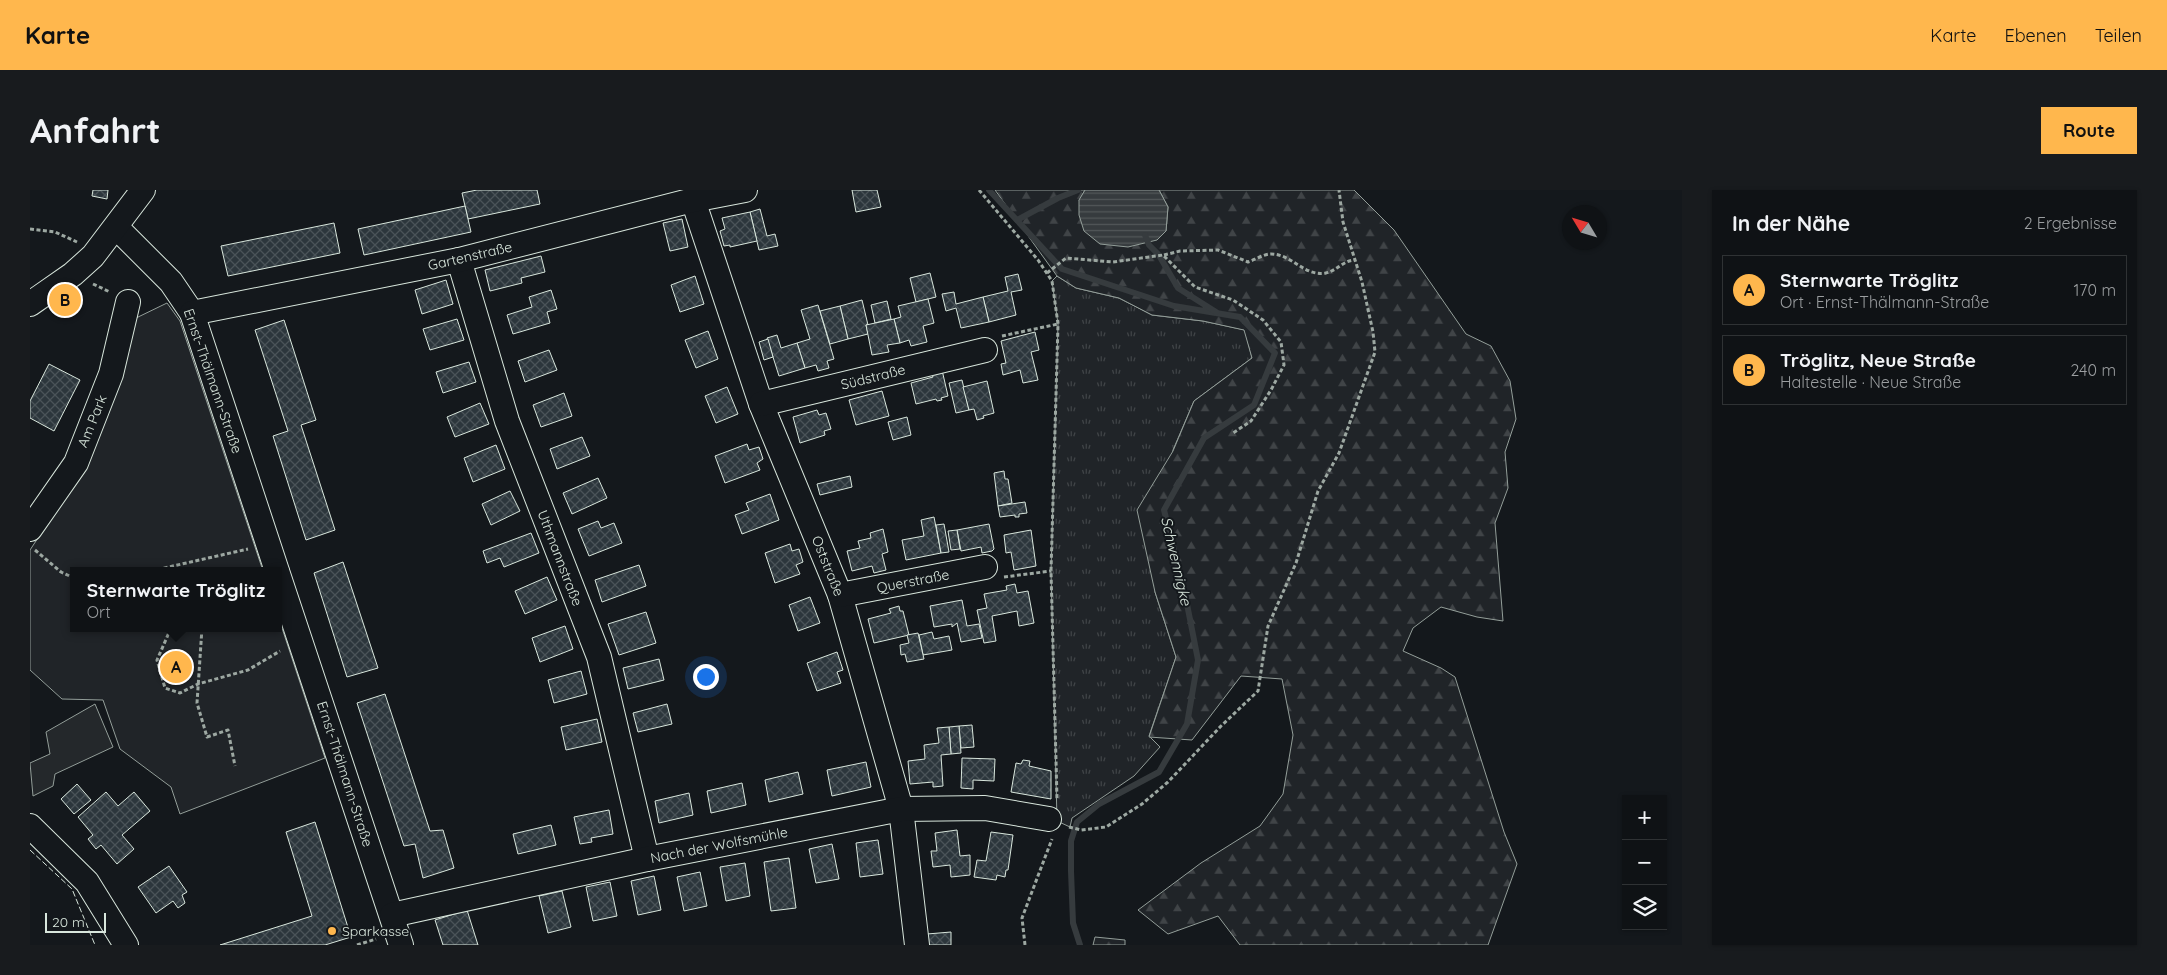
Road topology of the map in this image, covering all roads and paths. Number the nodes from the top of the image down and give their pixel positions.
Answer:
1 (144, 190) edge
2 (745, 190) edge
3 (979, 190) edge
4 (1339, 190) edge
5 (693, 200) junction
6 (117, 228) junction
7 (30, 229) edge
8 (1163, 255) junction
9 (93, 256) junction
10 (459, 260) junction
11 (1354, 260) junction
12 (1047, 273) junction
13 (74, 274) junction
14 (128, 302) joint
15 (30, 304) edge
16 (192, 313) junction
17 (1058, 324) junction
18 (984, 350) joint
19 (760, 404) junction
20 (1233, 433) dead end
21 (30, 529) edge
22 (268, 543) junction
23 (30, 544) edge
24 (173, 567) edge
25 (276, 567) edge
26 (982, 567) joint
27 (1050, 571) junction
28 (70, 576) edge
29 (282, 584) edge
30 (840, 595) junction
31 (169, 632) edge
32 (202, 632) edge
33 (301, 640) junction
34 (198, 684) junction
35 (235, 766) dead end
36 (901, 809) junction
37 (30, 826) edge
38 (1059, 826) junction
39 (648, 859) junction
40 (392, 915) junction
41 (126, 945) edge
42 (401, 945) edge
43 (917, 945) edge
44 (1025, 945) edge

1 - 6 street
2 - 5 street, Gartenstraße
3 - 12 path
4 - 11 path
5 - 10 street, Gartenstraße
5 - 19 street, Oststraße
6 - 9 street
6 - 16 street, Ernst-Thälmann-Straße
7 - 9 path
8 - 11 path
8 - 12 path
8 - 20 path
9 - 13 street
10 - 16 street, Gartenstraße
10 - 39 street, Uthmannstraße
11 - 38 path
12 - 17 path
13 - 14 path
13 - 15 street
14 - 21 street, Am Park
16 - 22 street, Ernst-Thälmann-Straße
17 - 18 path
17 - 27 path
18 - 19 street, Südstraße
19 - 30 street, Oststraße
22 - 24 path
22 - 25 street, Ernst-Thälmann-Straße
23 - 28 path
26 - 27 path
26 - 30 street, Querstraße
27 - 38 path
29 - 33 street, Ernst-Thälmann-Straße
30 - 36 street, Oststraße
31 - 34 path
32 - 34 path
33 - 34 path
33 - 40 street, Ernst-Thälmann-Straße
34 - 35 path
36 - 38 street, Nach der Wolfsmühle
36 - 39 street, Nach der Wolfsmühle
36 - 43 street, Oststraße
37 - 41 street
38 - 44 path
39 - 40 street, Nach der Wolfsmühle
40 - 42 street, Ernst-Thälmann-Straße

